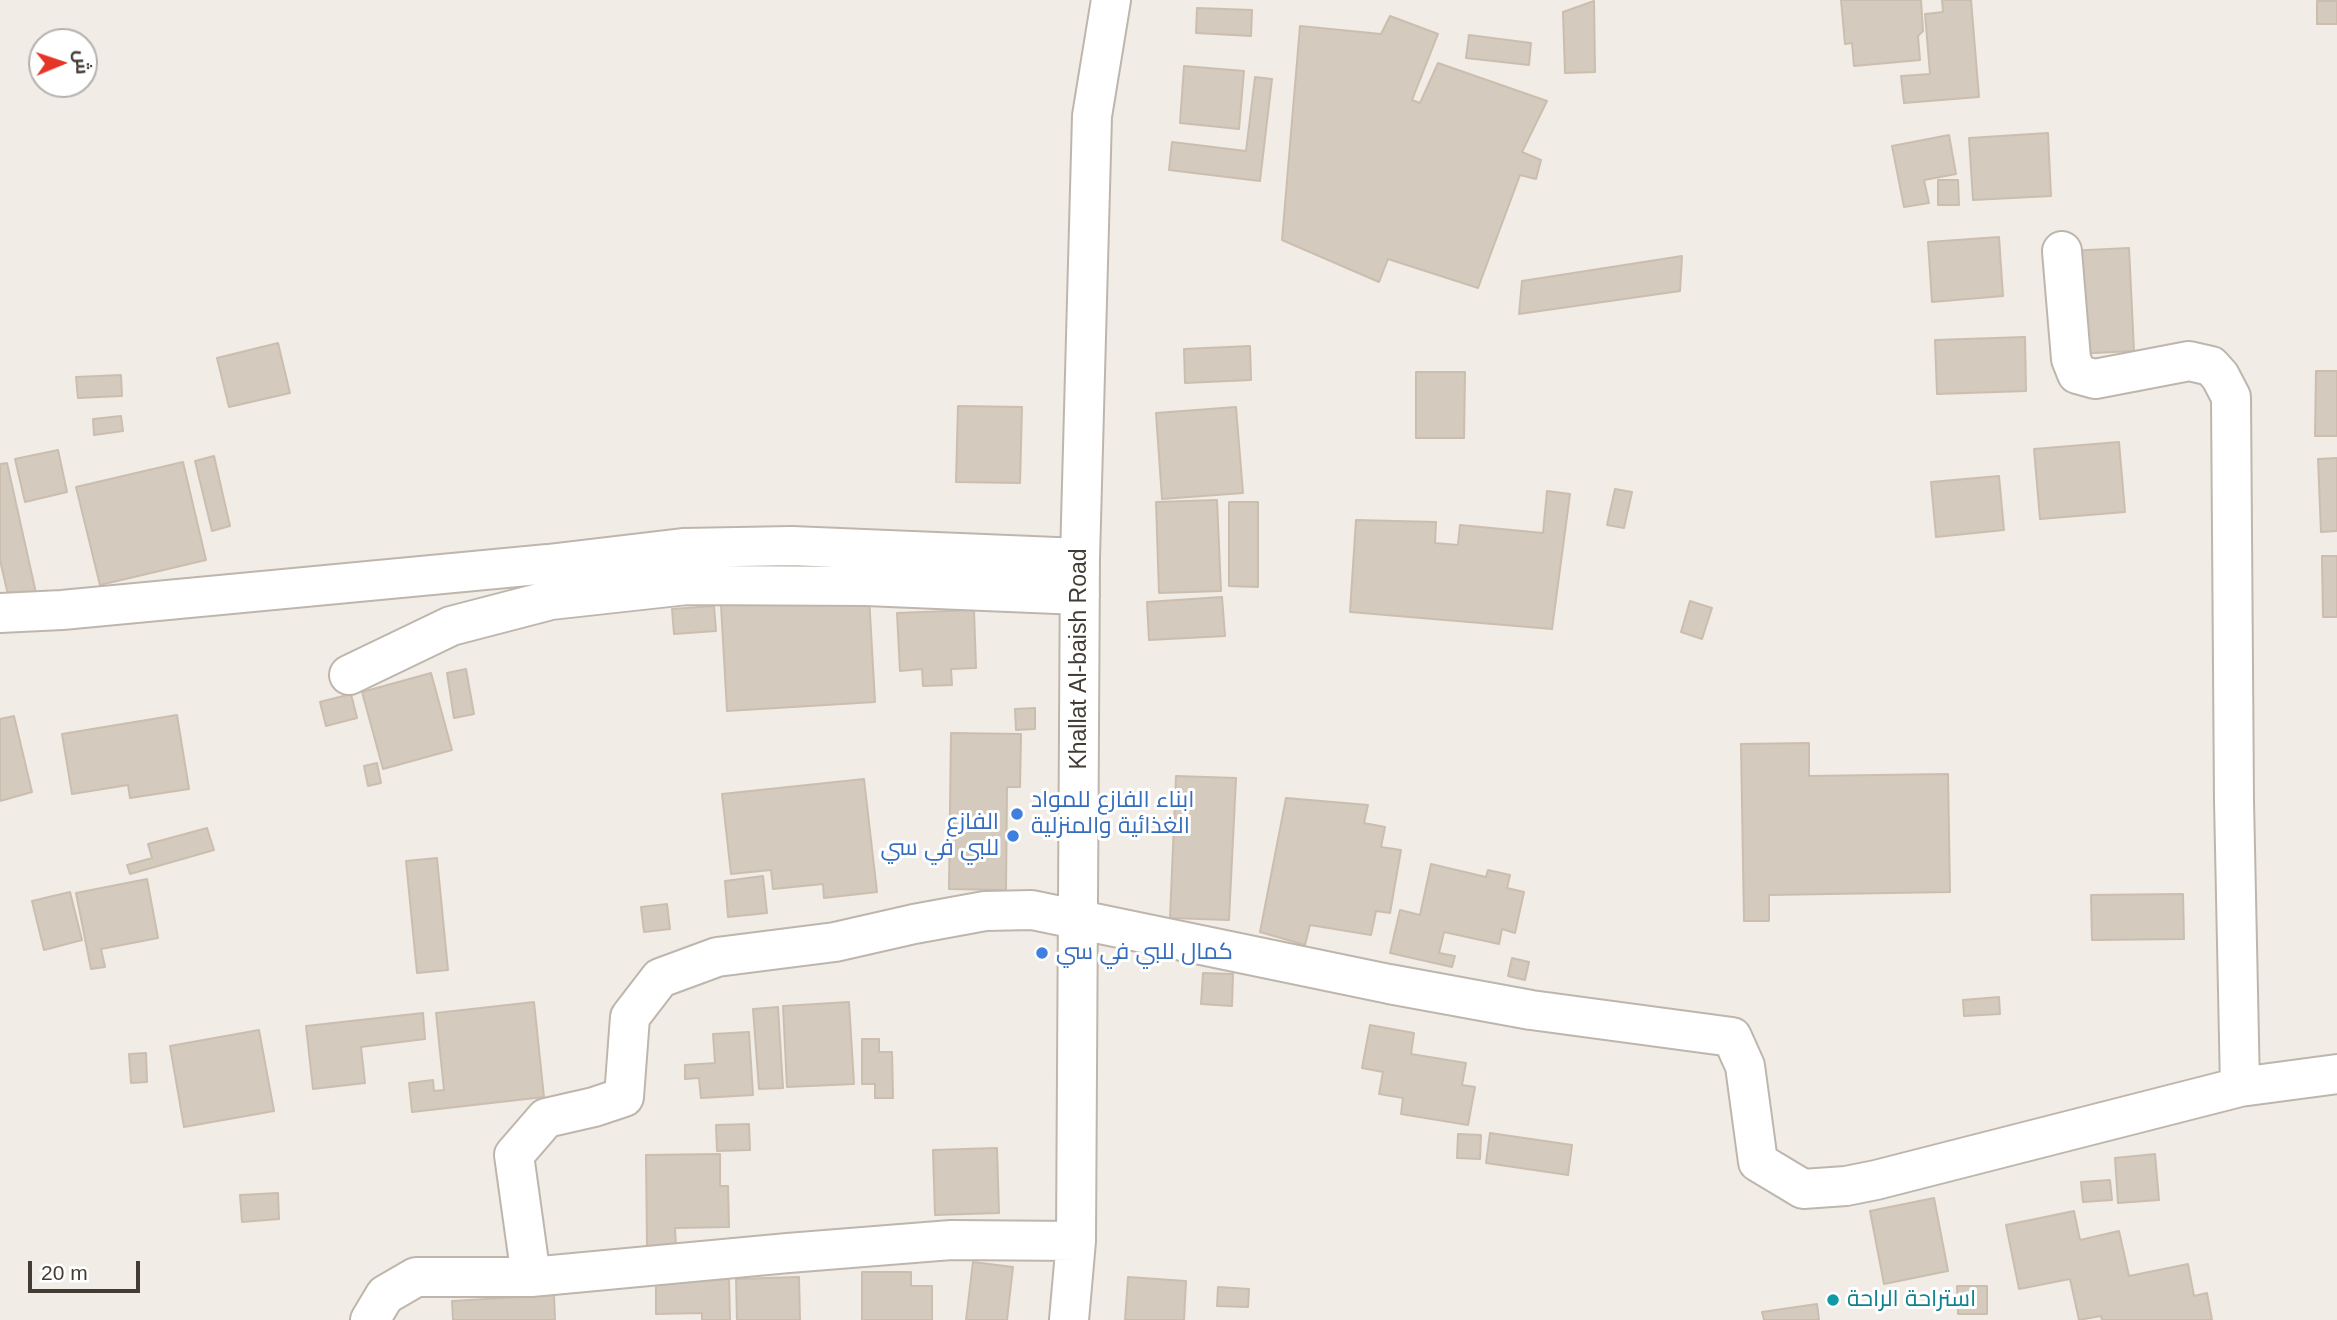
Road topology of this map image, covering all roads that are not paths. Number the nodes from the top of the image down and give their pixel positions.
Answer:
1 (1111, 0) edge
2 (2062, 251) dead end
3 (1080, 576) junction
4 (0, 613) edge
5 (349, 675) dead end
6 (1078, 918) junction
7 (2337, 1074) edge
8 (2240, 1087) junction
9 (1076, 1241) junction
10 (531, 1277) junction
11 (370, 1320) edge
12 (1069, 1320) edge

1 - 3 street, Khallat Al-baish Road
2 - 8 street
3 - 4 street
3 - 5 street
3 - 6 street, Khallat Al-baish Road
6 - 8 street
6 - 9 street, Khallat Al-baish Road
6 - 10 street
7 - 8 street
9 - 10 street
9 - 12 street, Khallat Al-baish Road
10 - 11 street

